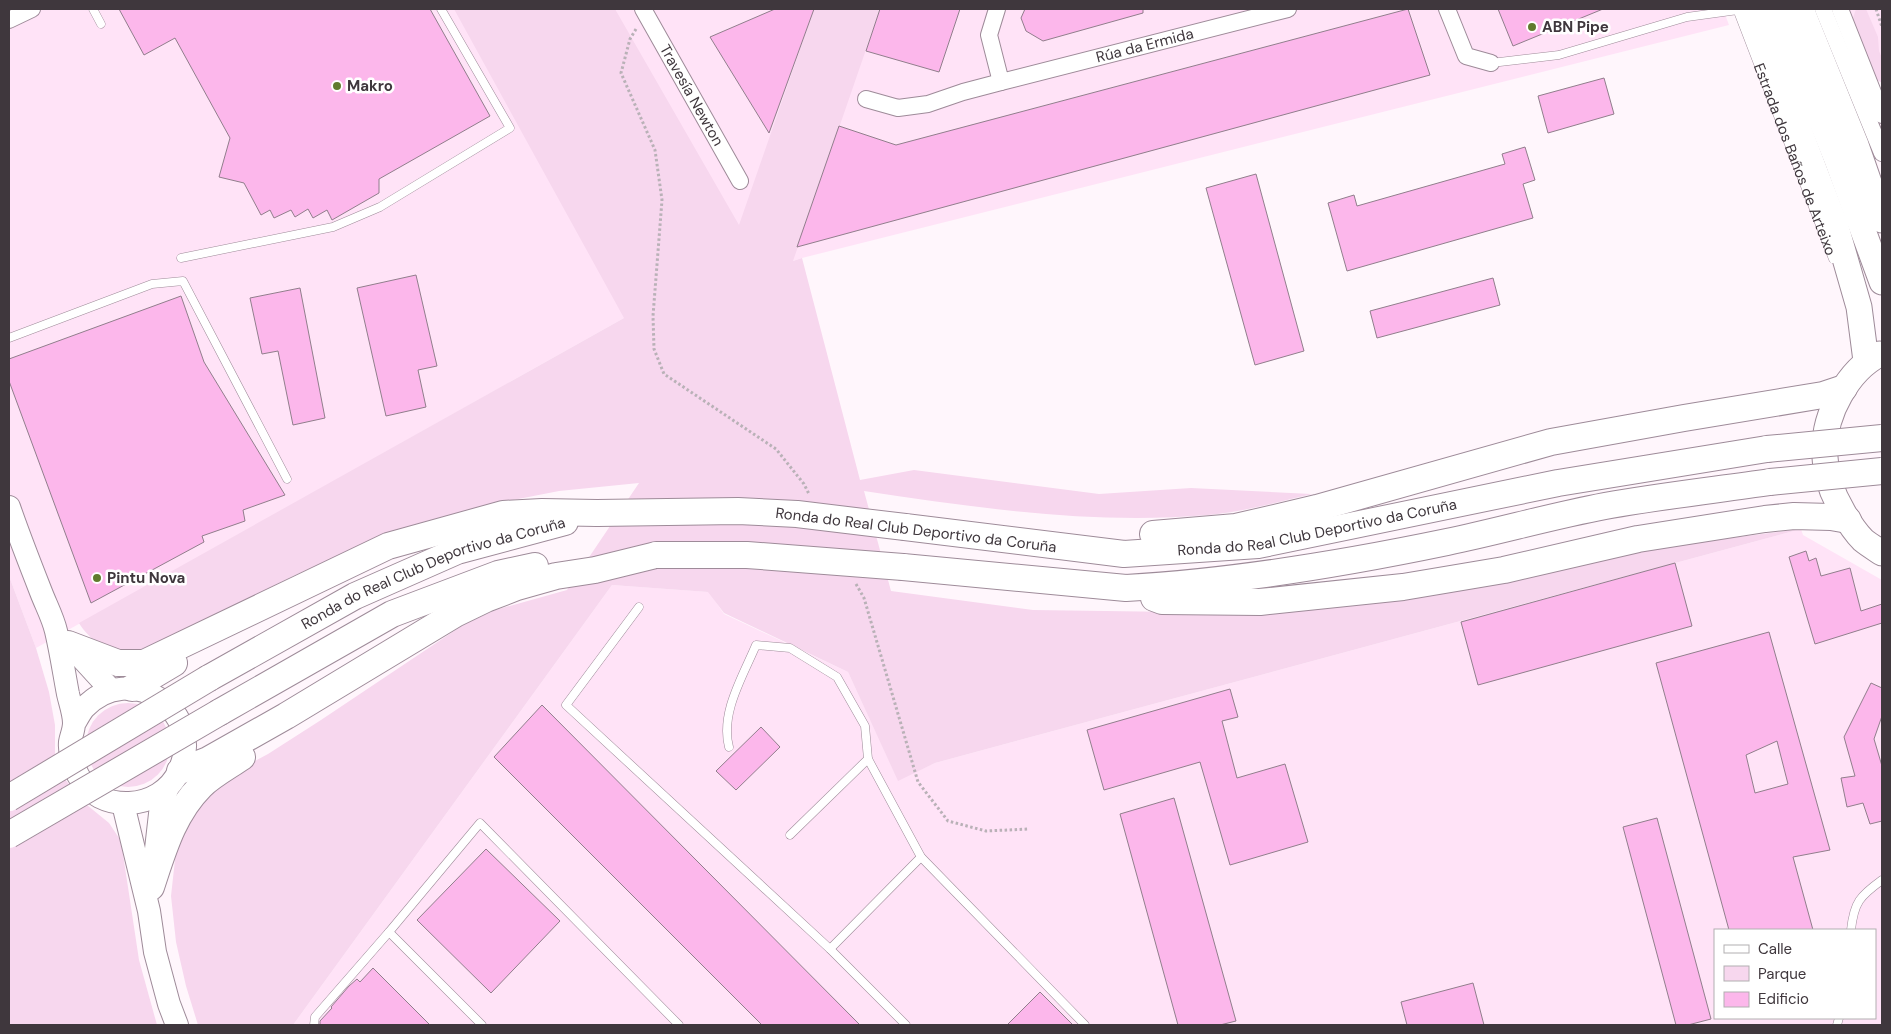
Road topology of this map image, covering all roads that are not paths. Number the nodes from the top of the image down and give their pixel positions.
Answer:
1 (22, 9) edge
2 (32, 9) edge
3 (93, 9) edge
4 (441, 9) edge
5 (998, 9) edge
6 (1288, 9) edge
7 (1447, 9) edge
8 (1743, 9) edge
9 (1777, 9) edge
10 (1801, 9) edge
11 (1823, 9) edge
12 (1840, 9) edge
13 (644, 11) edge
14 (9, 13) edge
15 (9, 20) edge
16 (101, 24) dead end
17 (1491, 63) joint
18 (1001, 82) junction
19 (1876, 89) edge
20 (866, 99) dead end
21 (1882, 115) edge
22 (1882, 153) edge
23 (740, 181) dead end
24 (1882, 220) edge
25 (181, 258) dead end
26 (1835, 265) dead end
27 (1844, 282) dead end
28 (1882, 282) edge
29 (1859, 307) junction
30 (9, 338) edge
31 (1874, 357) edge
32 (1844, 388) junction
33 (1882, 438) edge
34 (1882, 471) edge
35 (287, 479) dead end
36 (9, 508) edge
37 (597, 513) junction
38 (1848, 520) junction
39 (1035, 544) junction
40 (1882, 553) edge
41 (656, 555) junction
42 (1126, 588) junction
43 (283, 596) junction
44 (639, 607) dead end
45 (62, 636) junction
46 (122, 689) junction
47 (286, 716) junction
48 (74, 724) junction
49 (729, 747) dead end
50 (868, 759) junction
51 (174, 779) junction
52 (9, 798) edge
53 (123, 804) junction
54 (9, 835) edge
55 (790, 835) dead end
56 (921, 857) junction
57 (1882, 880) edge
58 (150, 899) junction
59 (1851, 929) edge
60 (389, 932) junction
61 (830, 950) junction
62 (177, 1025) edge
63 (314, 1025) edge
64 (482, 1025) edge
65 (679, 1025) edge
66 (906, 1025) edge
67 (1085, 1025) edge

1 - 14 street
2 - 15 street
3 - 16 lane
4 - 25 lane
5 - 18 street
6 - 18 street, Rúa da Ermida
7 - 17 street
8 - 17 lane
8 - 26 lane, Estrada dos Baños de Arteixo
8 - 29 main road
9 - 28 main road
10 - 24 main road
11 - 22 street
12 - 19 street
13 - 23 street, Travesía Newton
18 - 20 street, Rúa da Ermida
19 - 21 street
27 - 29 lane
29 - 31 main road
30 - 35 lane
31 - 32 main road
32 - 38 main road
32 - 39 highway
33 - 39 highway, Ronda do Real Club Deportivo da Coruña, bridge
34 - 42 highway, Ronda do Real Club Deportivo da Coruña, bridge
36 - 45 main road
37 - 39 highway, Ronda do Real Club Deportivo da Coruña, bridge
37 - 43 highway
37 - 52 highway, Ronda do Real Club Deportivo da Coruña, bridge
38 - 40 main road
38 - 42 highway
41 - 42 highway, Ronda do Real Club Deportivo da Coruña, bridge
41 - 47 highway
41 - 54 highway, Ronda do Real Club Deportivo da Coruña, bridge
43 - 45 highway
43 - 46 highway
44 - 61 lane
45 - 46 main road
45 - 48 main road
46 - 48 main road
46 - 51 main road
47 - 51 highway
47 - 58 highway
48 - 53 main road
49 - 50 lane
50 - 55 lane
50 - 56 lane
51 - 53 main road
51 - 58 main road
53 - 58 main road
56 - 61 lane
56 - 67 lane
57 - 59 lane
58 - 62 main road
60 - 63 lane
60 - 64 lane
60 - 65 lane
61 - 66 lane

